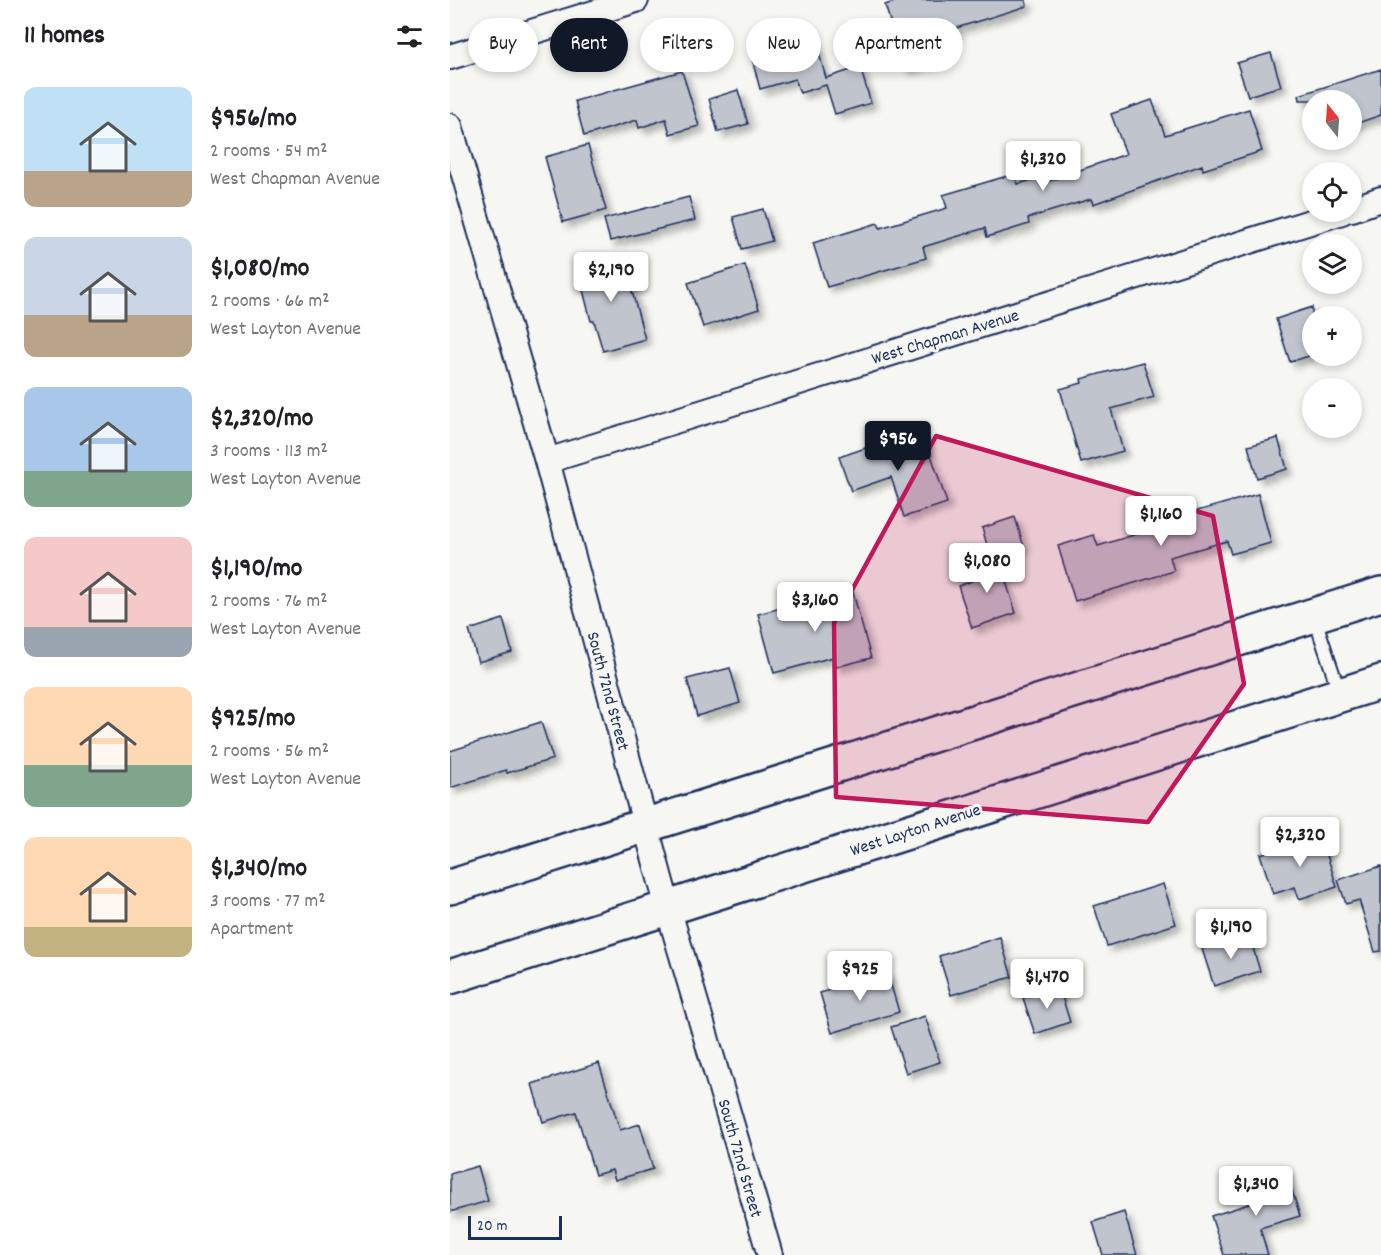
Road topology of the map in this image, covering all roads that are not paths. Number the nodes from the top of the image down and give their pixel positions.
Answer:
1 (636, 0) edge
2 (450, 57) edge
3 (450, 126) edge
4 (1381, 199) edge
5 (1362, 205) edge
6 (1310, 222) edge
7 (547, 461) junction
8 (1381, 594) edge
9 (1313, 615) junction
10 (1381, 682) edge
11 (1340, 695) junction
12 (645, 826) junction
13 (450, 887) edge
14 (668, 908) junction
15 (450, 977) edge
16 (770, 1255) edge

1 - 2 street
3 - 7 street, South 72nd Street
4 - 5 street
6 - 7 street, West Chapman Avenue
7 - 12 street, South 72nd Street
8 - 9 main road
9 - 11 lane
9 - 12 main road
10 - 11 main road, West Layton Avenue
11 - 14 main road, West Layton Avenue
12 - 13 main road
12 - 14 street, South 72nd Street
14 - 15 main road, West Layton Avenue
14 - 16 street, South 72nd Street

